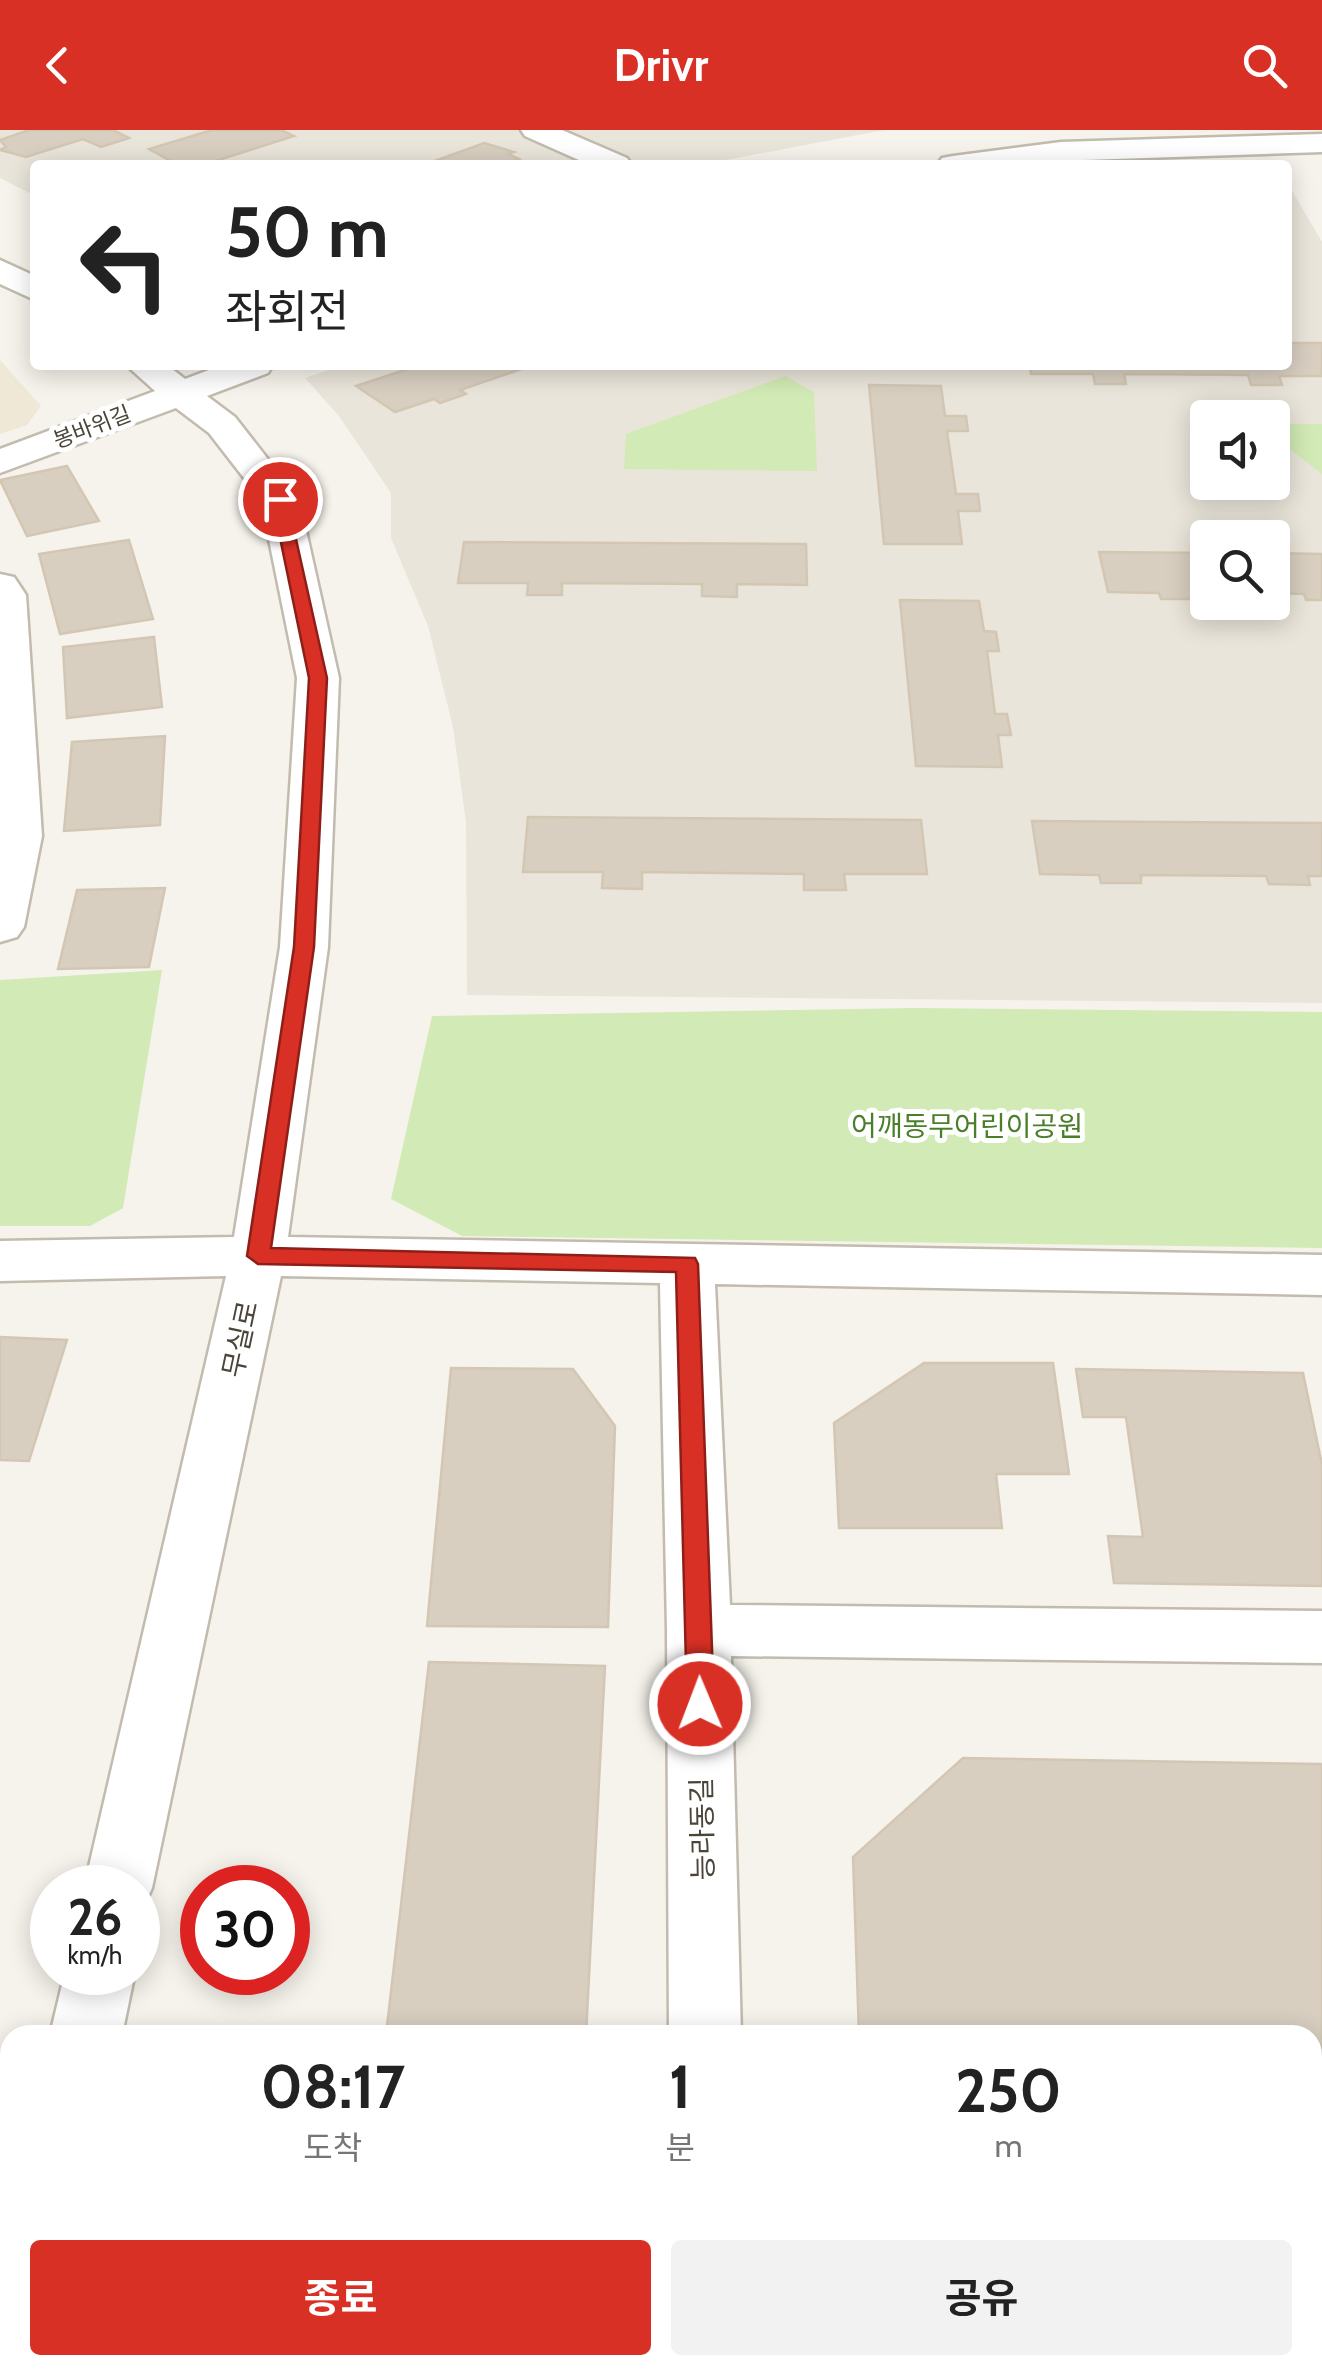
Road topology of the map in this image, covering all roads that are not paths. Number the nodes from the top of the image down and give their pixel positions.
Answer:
1 (536, 130) edge
2 (1318, 143) edge
3 (605, 160) edge
4 (992, 160) edge
5 (0, 270) edge
6 (30, 287) edge
7 (151, 370) edge
8 (242, 370) edge
9 (183, 392) junction
10 (0, 462) edge
11 (0, 586) edge
12 (0, 928) edge
13 (258, 1256) junction
14 (0, 1261) edge
15 (687, 1264) junction
16 (1322, 1274) edge
17 (700, 1630) junction
18 (1322, 1637) edge
19 (123, 1865) edge
20 (95, 1995) edge
21 (88, 2025) edge
22 (705, 2025) edge

1 - 3 street
2 - 4 street
5 - 6 street
7 - 9 street, 무실로
8 - 9 street, 봉바위길
9 - 10 street, 봉바위길
9 - 13 street, 무실로
11 - 12 street
13 - 14 street
13 - 15 street
13 - 19 street, 무실로
15 - 16 street
15 - 17 street, 능라동길
17 - 18 street
17 - 22 street, 능라동길
20 - 21 street

